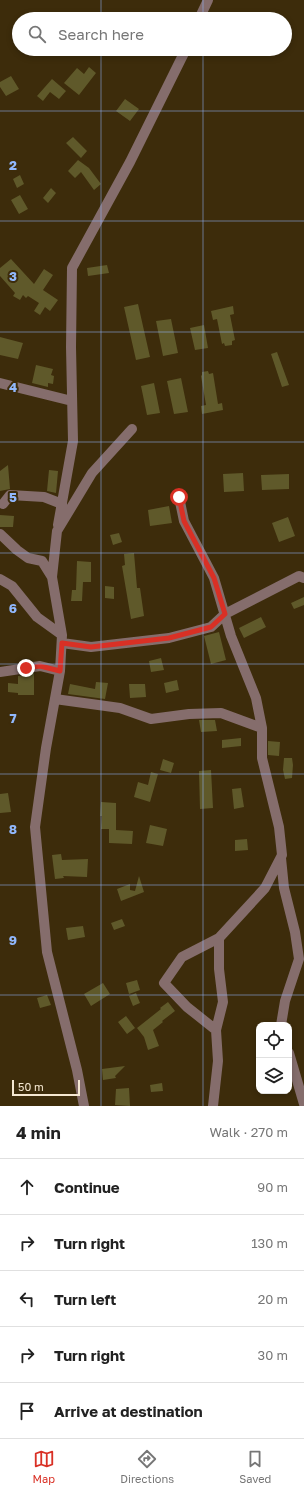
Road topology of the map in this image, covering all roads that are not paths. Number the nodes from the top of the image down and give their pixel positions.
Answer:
1 (208, 0) edge
2 (202, 12) edge
3 (183, 56) edge
4 (0, 383) edge
5 (72, 401) junction
6 (132, 428) dead end
7 (179, 497) dead end
8 (3, 504) dead end
9 (62, 504) junction
10 (57, 530) junction
11 (0, 534) edge
12 (52, 578) junction
13 (304, 578) edge
14 (0, 579) edge
15 (225, 614) junction
16 (62, 639) junction
17 (60, 671) junction
18 (0, 672) edge
19 (55, 699) junction
20 (262, 728) junction
21 (281, 858) junction
22 (219, 938) junction
23 (281, 1022) edge
24 (216, 1030) junction
25 (290, 1058) edge
26 (304, 1104) edge
27 (84, 1106) edge
28 (213, 1106) edge

1 - 2 street
3 - 5 street
4 - 5 street
5 - 9 street
6 - 10 street
7 - 15 street
8 - 9 street
9 - 10 street
10 - 12 street
11 - 12 street
12 - 16 street
13 - 15 street
14 - 16 street
15 - 16 street
15 - 20 street
16 - 17 street
17 - 18 street
17 - 19 street
19 - 20 street
19 - 27 street
20 - 21 street
21 - 22 street
21 - 23 street
22 - 24 street
22 - 24 street
24 - 28 street
25 - 26 street

